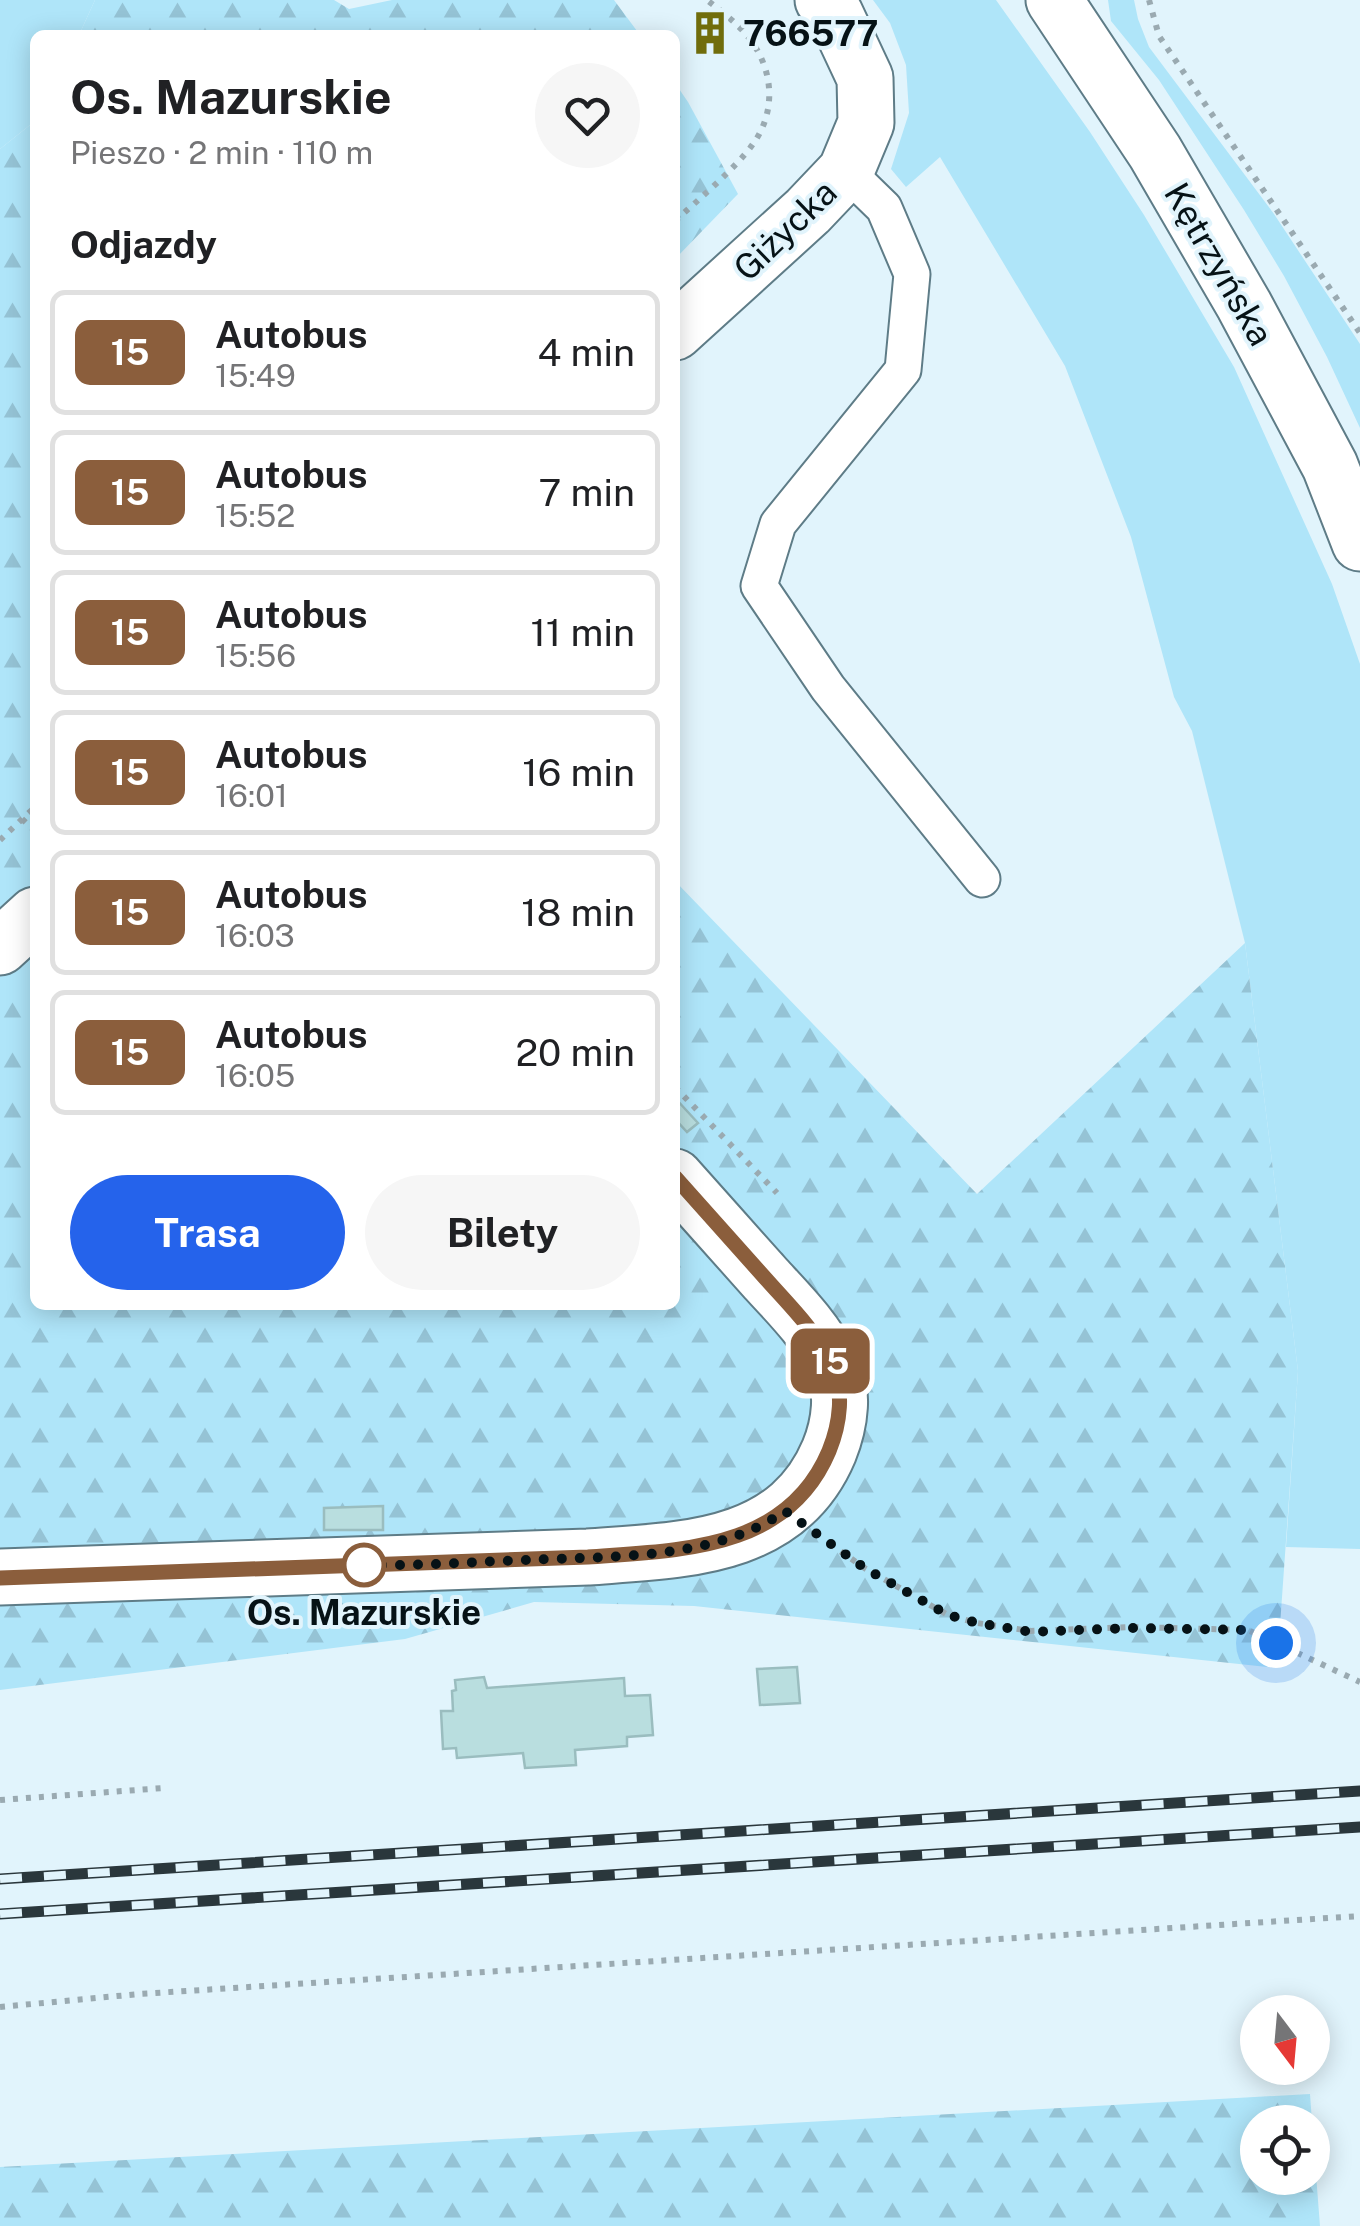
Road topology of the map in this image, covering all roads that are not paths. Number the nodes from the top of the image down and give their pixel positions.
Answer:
1 (824, 0) edge
2 (1054, 0) edge
3 (846, 170) junction
4 (680, 327) edge
5 (1360, 543) edge
6 (982, 880) dead end
7 (30, 920) edge
8 (0, 947) edge
9 (680, 1184) edge
10 (0, 1578) edge

1 - 3 street, Giżycka
2 - 5 street, Kętrzyńska
3 - 4 street, Giżycka
3 - 6 lane
7 - 8 street
9 - 10 street

